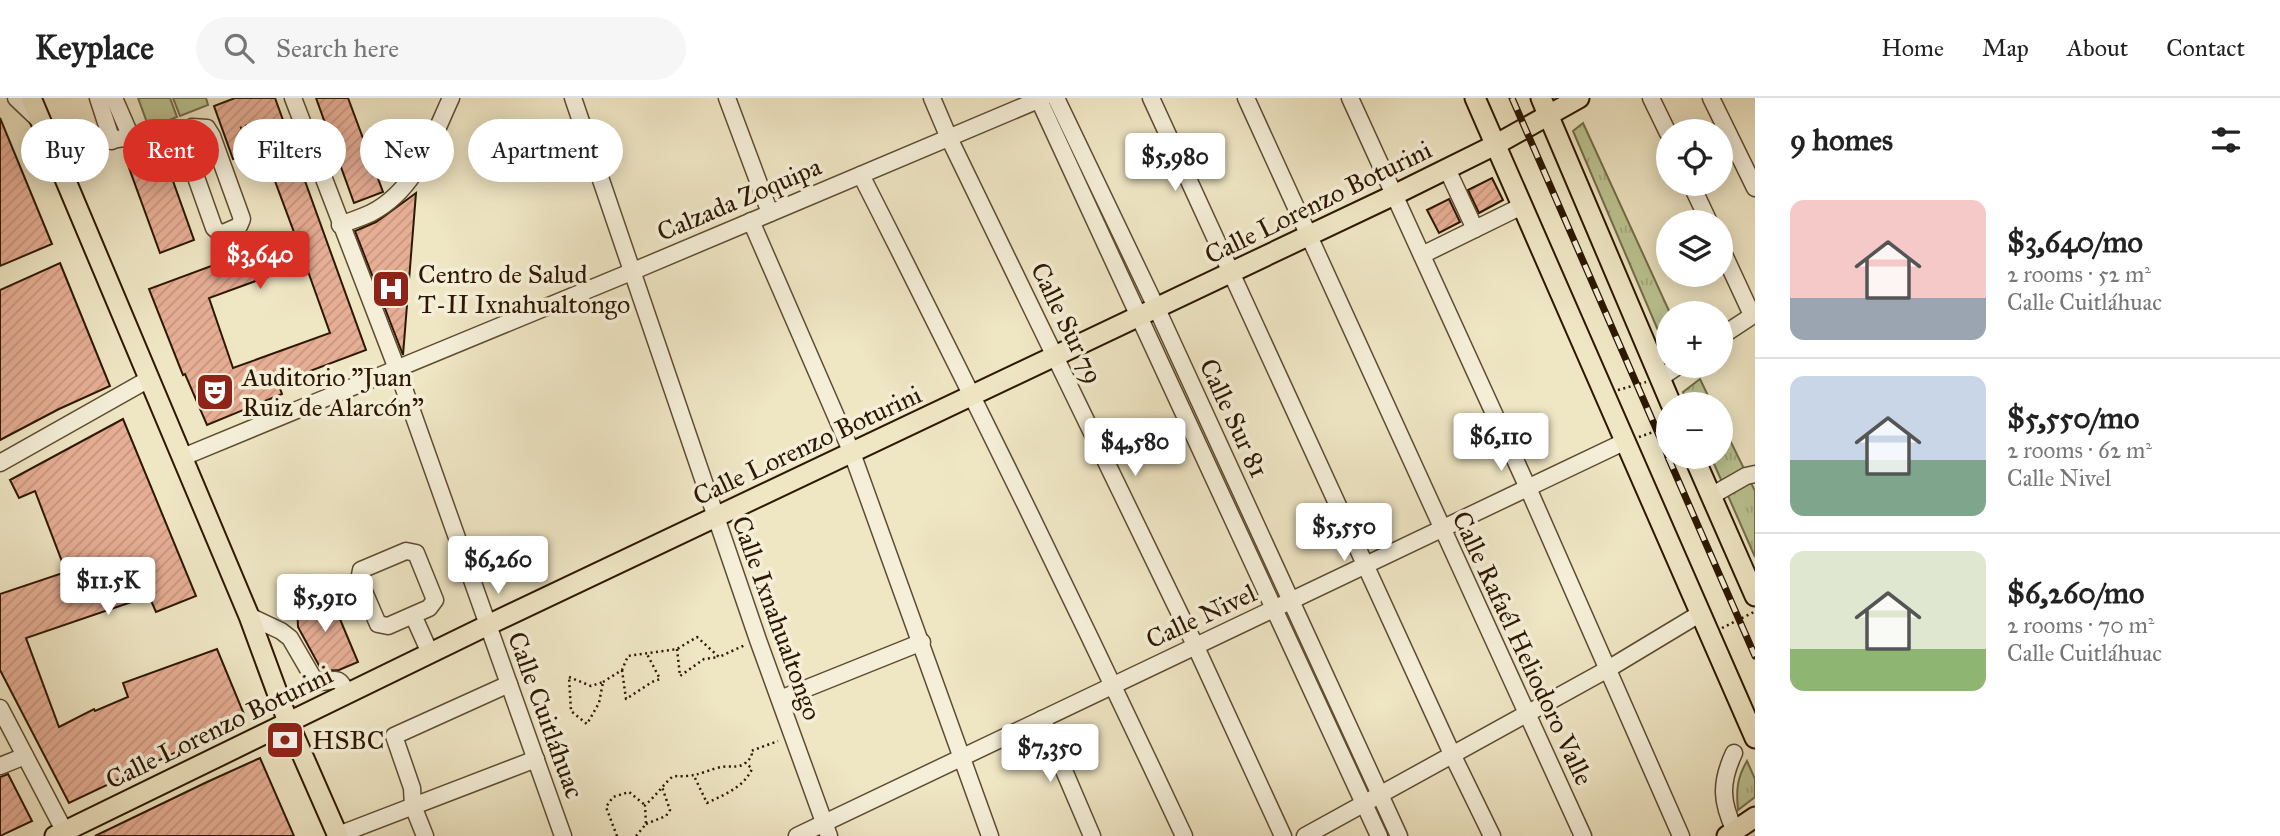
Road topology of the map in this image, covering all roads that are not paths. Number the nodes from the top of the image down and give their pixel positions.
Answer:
1 (16, 98) edge
2 (31, 98) edge
3 (98, 98) edge
4 (114, 98) edge
5 (293, 98) edge
6 (451, 98) edge
7 (573, 98) edge
8 (727, 98) edge
9 (932, 98) edge
10 (1056, 98) edge
11 (1151, 98) edge
12 (1246, 98) edge
13 (1350, 98) edge
14 (1475, 98) edge
15 (1579, 98) edge
16 (1651, 98) edge
17 (1711, 98) edge
18 (1041, 99) edge
19 (1545, 107) edge
20 (38, 119) joint
21 (123, 119) edge
22 (1661, 119) edge
23 (178, 135) joint
24 (123, 138) edge
25 (949, 138) junction
26 (109, 141) edge
27 (112, 141) junction
28 (1495, 145) junction
29 (1447, 169) junction
30 (861, 175) junction
31 (65, 182) edge
32 (1755, 188) edge
33 (1394, 195) junction
34 (1522, 206) junction
35 (770, 213) junction
36 (751, 221) junction
37 (340, 225) junction
38 (1475, 229) junction
39 (1310, 236) junction
40 (1422, 255) junction
41 (631, 272) junction
42 (1733, 272) edge
43 (1232, 273) junction
44 (1148, 313) junction
45 (1754, 314) edge
46 (1733, 328) edge
47 (1056, 357) junction
48 (397, 369) junction
49 (1656, 369) edge
50 (1660, 378) edge
51 (149, 379) junction
52 (1666, 392) edge
53 (973, 396) junction
54 (1626, 441) junction
55 (852, 453) junction
56 (183, 457) junction
57 (0, 463) edge
58 (1700, 469) edge
59 (1755, 474) edge
60 (1528, 488) junction
61 (1712, 496) junction
62 (716, 517) junction
63 (1441, 528) junction
64 (1365, 565) junction
65 (1755, 596) edge
66 (1290, 600) junction
67 (1274, 608) junction
68 (1701, 613) junction
69 (413, 615) junction
70 (248, 617) junction
71 (488, 625) junction
72 (922, 642) junction
73 (1195, 645) junction
74 (430, 653) junction
75 (1608, 669) junction
76 (509, 684) junction
77 (1114, 685) junction
78 (347, 694) junction
79 (780, 699) junction
80 (0, 708) edge
81 (1526, 715) junction
82 (1042, 719) junction
83 (288, 722) junction
84 (1755, 738) edge
85 (1452, 754) junction
86 (1734, 754) dead end
87 (25, 755) junction
88 (963, 757) junction
89 (536, 759) junction
90 (0, 766) edge
91 (1380, 795) junction
92 (1364, 802) junction
93 (413, 806) junction
94 (1755, 817) edge
95 (827, 829) edge
96 (62, 834) edge
97 (1731, 834) edge
98 (338, 836) edge
99 (425, 836) edge
100 (563, 836) edge
101 (797, 836) edge
102 (990, 836) edge
103 (1092, 836) edge
104 (1184, 836) edge
105 (1283, 836) edge
106 (1305, 836) edge
107 (1379, 836) edge
108 (1399, 836) edge
109 (1492, 836) edge
110 (1583, 836) edge
111 (1681, 836) edge

1 - 20 street
2 - 20 main road
3 - 27 street
4 - 21 street
5 - 37 street, Calle Cuitláhuac
6 - 37 street
7 - 41 street, Calle Ixnahualtongo
8 - 35 street
9 - 25 street, Calle Sur 79
10 - 44 street, Calle Sur 81
11 - 43 street
12 - 39 street, Calle Rafaél Heliodoro Valle
13 - 33 street
14 - 28 main road
15 - 19 main road, Calle Lorenzo Boturini
16 - 22 street
17 - 32 street
18 - 25 street, Calzada Zoquipa
18 - 44 street, Calle Sur 81
19 - 28 main road, Calle Lorenzo Boturini
19 - 49 main road
23 - 23 street
24 - 27 street
25 - 30 street, Calzada Zoquipa
25 - 47 street, Calle Sur 79
26 - 27 street
28 - 29 main road, Calle Lorenzo Boturini
28 - 34 main road
29 - 33 main road, Calle Lorenzo Boturini
29 - 38 street
30 - 35 street, Calzada Zoquipa
30 - 53 street
31 - 51 main road
33 - 39 main road, Calle Lorenzo Boturini
33 - 40 street
34 - 38 street
34 - 54 main road
35 - 36 street, Calzada Zoquipa
36 - 41 street, Calzada Zoquipa
36 - 55 street
37 - 48 street, Calle Cuitláhuac
38 - 40 street
39 - 43 main road, Calle Lorenzo Boturini
39 - 63 street, Calle Rafaél Heliodoro Valle
40 - 60 street
41 - 48 street, Calzada Zoquipa
41 - 62 street, Calle Ixnahualtongo
42 - 45 street
43 - 44 main road, Calle Lorenzo Boturini
43 - 64 street
44 - 47 main road, Calle Lorenzo Boturini
44 - 66 street, Calle Sur 81
44 - 67 street, Calle Sur 81
45 - 46 street
47 - 53 main road, Calle Lorenzo Boturini
47 - 73 street, Calle Sur 79
48 - 56 street, Calzada Zoquipa
48 - 71 street, Calle Cuitláhuac
50 - 52 main road
51 - 56 main road
51 - 57 street
53 - 55 main road, Calle Lorenzo Boturini
53 - 77 street
54 - 60 street, Calle Nivel
54 - 68 main road
55 - 62 main road, Calle Lorenzo Boturini
55 - 72 street
56 - 70 main road
58 - 61 main road
59 - 61 street
60 - 63 street, Calle Nivel
60 - 75 street
61 - 65 main road
62 - 71 main road, Calle Lorenzo Boturini
62 - 79 street, Calle Ixnahualtongo
63 - 64 street, Calle Nivel
63 - 81 street, Calle Rafaél Heliodoro Valle
64 - 66 street, Calle Nivel
64 - 85 street
66 - 67 street, Calle Nivel
66 - 91 street, Calle Sur 81
67 - 73 street, Calle Nivel
67 - 92 street, Calle Sur 81
68 - 75 street
68 - 84 main road
69 - 69 street
69 - 74 street
70 - 78 street
70 - 83 main road
71 - 74 main road, Calle Lorenzo Boturini
71 - 76 street, Calle Cuitláhuac
72 - 79 street
72 - 88 street
73 - 77 street, Calle Nivel
73 - 105 street, Calle Sur 79
74 - 78 main road, Calle Lorenzo Boturini
75 - 81 street
75 - 111 street
76 - 89 street, Calle Cuitláhuac
76 - 93 street
77 - 82 street, Calle Nivel
77 - 104 street
78 - 83 main road, Calle Lorenzo Boturini
79 - 95 street, Calle Ixnahualtongo
80 - 87 street
81 - 85 street
81 - 110 street, Calle Rafaél Heliodoro Valle
82 - 88 street, Calle Nivel
82 - 103 street
83 - 96 main road, Calle Lorenzo Boturini
83 - 98 main road
85 - 91 street
85 - 109 street
86 - 97 street
87 - 90 street
87 - 96 street
88 - 95 street, Calle Nivel
88 - 102 street
89 - 93 street
89 - 100 street, Calle Cuitláhuac
91 - 92 street
91 - 108 street, Calle Sur 81
92 - 106 street
92 - 107 street, Calle Sur 81
93 - 98 street
93 - 99 street
94 - 97 main road
95 - 101 street, Calle Nivel

